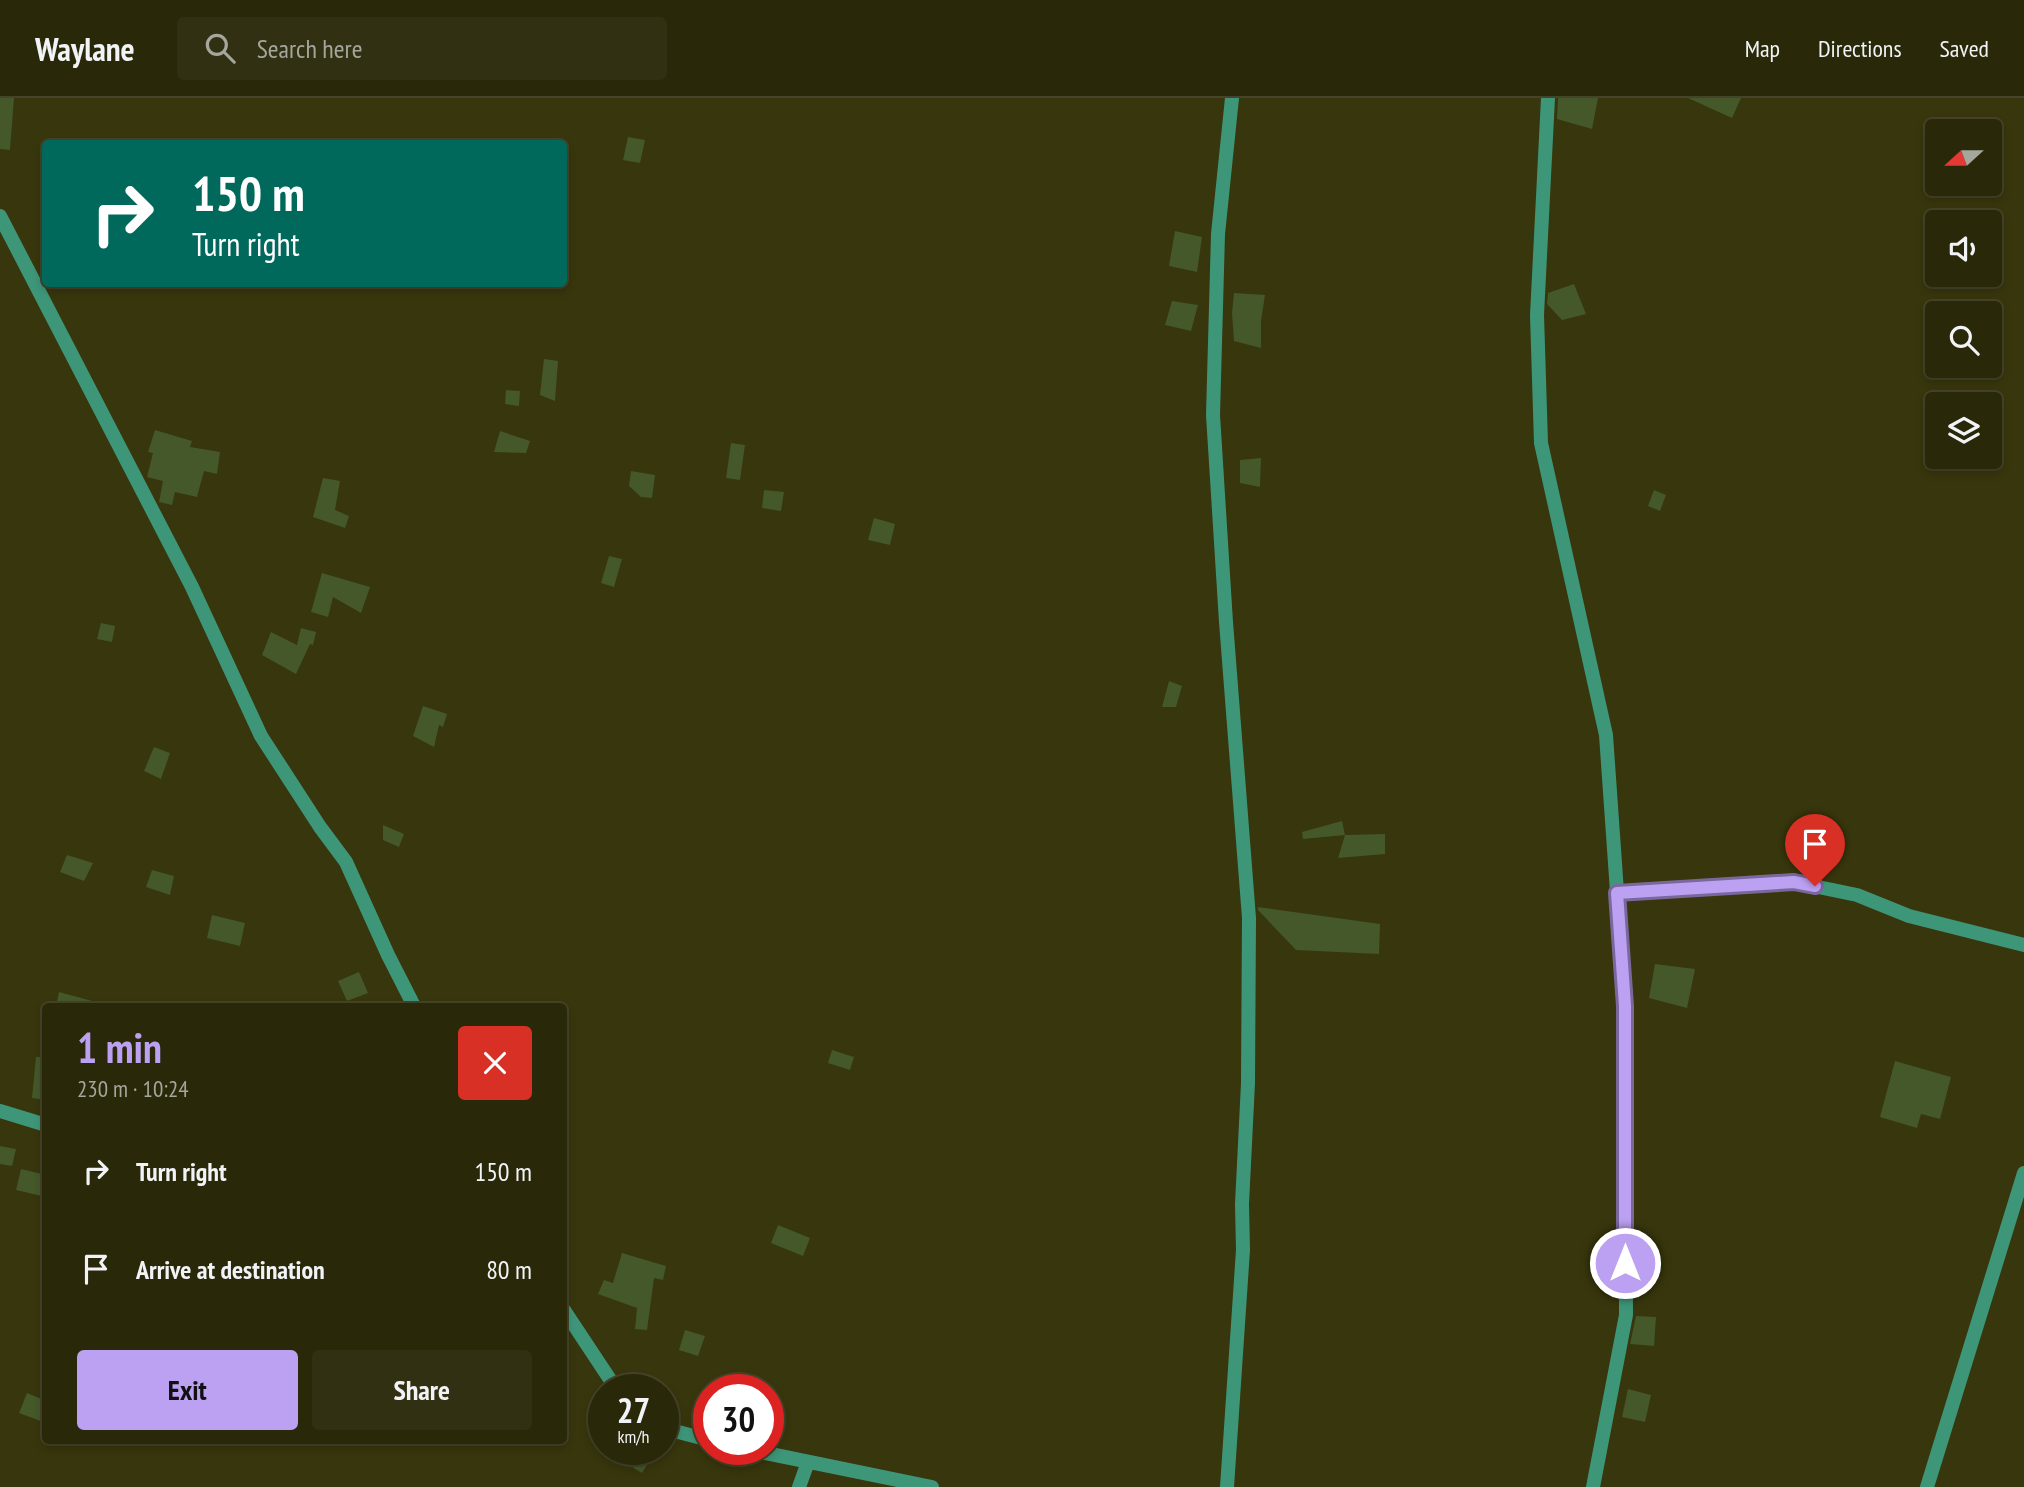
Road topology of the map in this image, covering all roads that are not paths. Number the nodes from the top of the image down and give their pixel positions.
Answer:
1 (1232, 98) edge
2 (1548, 98) edge
3 (0, 216) edge
4 (1617, 893) junction
5 (2024, 945) edge
6 (412, 1003) edge
7 (0, 1111) edge
8 (42, 1124) edge
9 (2024, 1173) edge
10 (567, 1315) edge
11 (606, 1374) edge
12 (784, 1457) edge
13 (808, 1462) junction
14 (799, 1487) edge
15 (932, 1487) edge
16 (1227, 1487) edge
17 (1593, 1487) edge
18 (1927, 1487) edge

1 - 16 street
2 - 4 street
3 - 6 street
4 - 5 street
4 - 17 street
7 - 8 street
9 - 18 street
10 - 11 street
12 - 13 street
13 - 14 street
13 - 15 street

